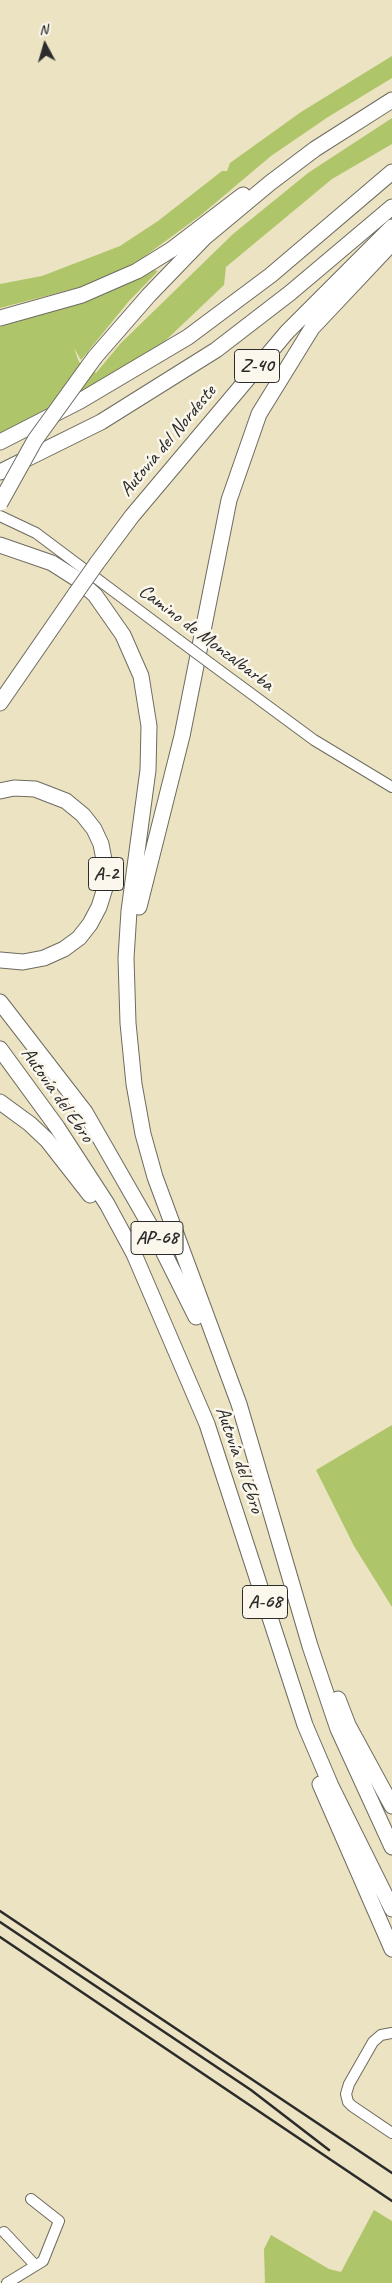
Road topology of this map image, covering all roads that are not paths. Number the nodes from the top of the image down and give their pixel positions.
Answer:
1 (392, 100) edge
2 (392, 172) edge
3 (270, 182) junction
4 (392, 207) edge
5 (392, 226) edge
6 (392, 243) edge
7 (0, 318) edge
8 (0, 442) edge
9 (0, 472) edge
10 (0, 503) edge
11 (0, 516) edge
12 (0, 545) edge
13 (0, 703) edge
14 (392, 787) edge
15 (0, 791) edge
16 (0, 960) edge
17 (127, 980) junction
18 (0, 1002) edge
19 (0, 1049) edge
20 (0, 1102) edge
21 (149, 1290) junction
22 (267, 1499) junction
23 (286, 1562) junction
24 (305, 1725) junction
25 (392, 1806) edge
26 (392, 1847) edge
27 (392, 1909) edge
28 (392, 1950) edge
29 (392, 2033) edge
30 (392, 2133) edge
31 (30, 2199) dead end
32 (4, 2232) dead end
33 (35, 2265) junction
34 (7, 2283) edge

1 - 3 highway
2 - 8 highway
3 - 7 highway
3 - 10 highway, bridge
4 - 9 highway
5 - 13 highway, Autovía del Nordeste / Z-40, bridge
6 - 17 highway
11 - 14 street, Camino de Monzalbarba, bridge
12 - 17 highway
15 - 16 highway, A-2
17 - 22 highway
18 - 22 highway, Autovía del Ebro / AP-68
19 - 21 highway, Autovía del Ebro / AP-68
20 - 21 highway
21 - 24 highway, Autovía del Ebro / A-68
22 - 23 highway, Autovía del Ebro / A-68
23 - 25 highway
23 - 26 highway, Autovía del Ebro / A-68
24 - 27 highway, Autovía del Ebro / A-68
24 - 28 highway
29 - 30 street
31 - 33 street
32 - 33 street
33 - 34 street

